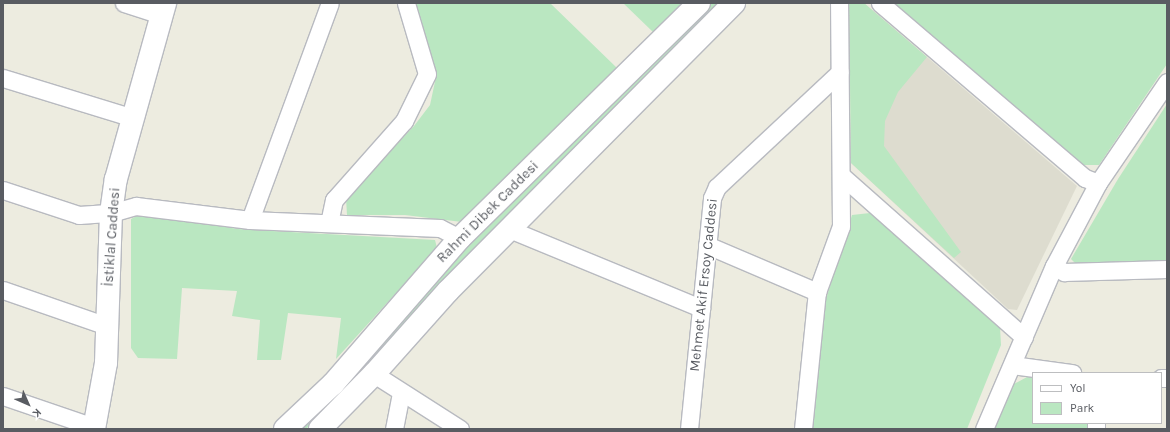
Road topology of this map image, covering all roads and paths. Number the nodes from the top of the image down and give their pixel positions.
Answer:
1 (124, 3) edge
2 (329, 3) edge
3 (406, 3) edge
4 (699, 3) edge
5 (734, 3) edge
6 (839, 3) edge
7 (880, 3) edge
8 (163, 9) edge
9 (840, 72) junction
10 (3, 78) edge
11 (1167, 82) edge
12 (133, 118) junction
13 (842, 176) junction
14 (1098, 183) junction
15 (3, 190) edge
16 (111, 213) junction
17 (250, 220) junction
18 (329, 223) junction
19 (509, 229) junction
20 (460, 238) junction
21 (707, 245) junction
22 (1054, 266) junction
23 (1167, 269) edge
24 (3, 290) edge
25 (818, 292) junction
26 (701, 308) junction
27 (107, 326) junction
28 (1024, 337) junction
29 (1012, 365) junction
30 (1064, 372) edge
31 (374, 374) junction
32 (401, 393) junction
33 (3, 396) edge
34 (94, 428) edge
35 (285, 429) edge
36 (320, 429) edge
37 (394, 429) edge
38 (460, 429) edge
39 (689, 429) edge
40 (804, 429) edge
41 (984, 429) edge

1 - 8 street
2 - 17 street
3 - 18 street
4 - 20 main road, Rahmi Dibek Caddesi
5 - 19 main road, Rahmi Dibek Caddesi
6 - 9 street
7 - 14 street
8 - 12 main road, İstiklal Caddesi
9 - 13 street
9 - 21 street, Mehmet Akif Ersoy Caddesi
10 - 12 street
11 - 14 street
12 - 16 main road, İstiklal Caddesi
13 - 25 street
13 - 28 street
14 - 22 street
15 - 16 street
16 - 17 street
16 - 27 main road, İstiklal Caddesi
17 - 18 street
18 - 20 street
19 - 26 street
19 - 31 main road, Rahmi Dibek Caddesi
20 - 35 main road, Rahmi Dibek Caddesi
21 - 25 street
21 - 26 street, Mehmet Akif Ersoy Caddesi
22 - 23 street
22 - 28 street
24 - 27 street
25 - 40 street
26 - 39 street, Mehmet Akif Ersoy Caddesi
27 - 34 main road, İstiklal Caddesi
28 - 29 street
29 - 30 street
29 - 41 street
31 - 32 street
31 - 36 main road, Rahmi Dibek Caddesi
32 - 37 street
32 - 38 street
33 - 34 street

